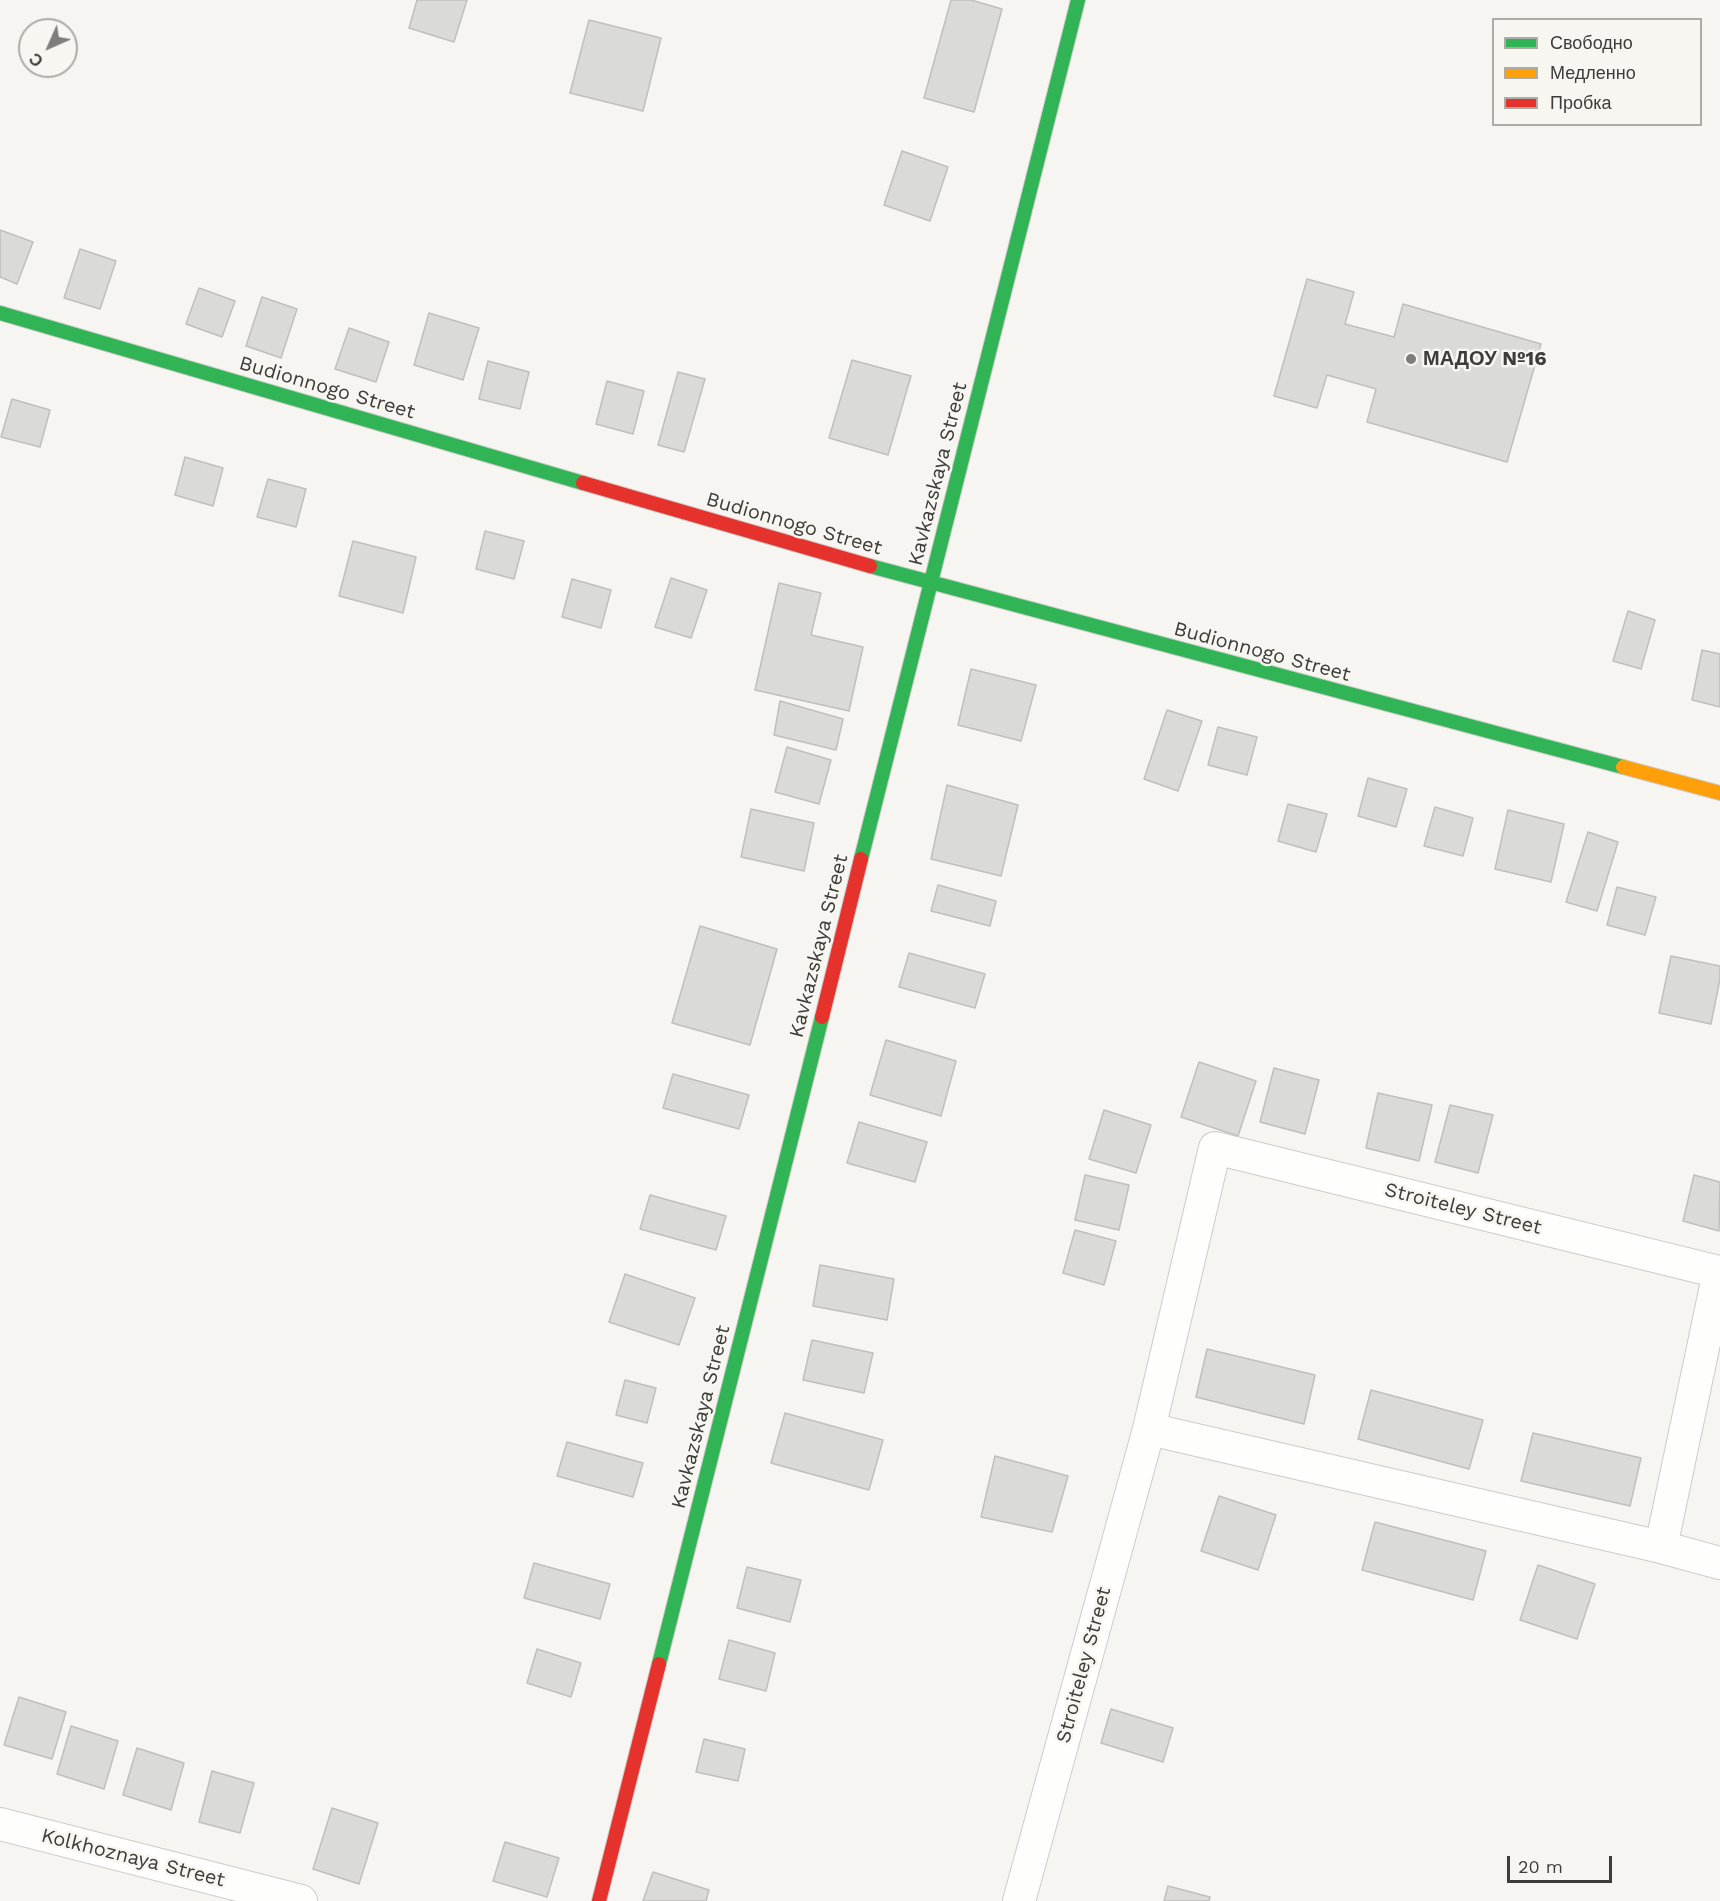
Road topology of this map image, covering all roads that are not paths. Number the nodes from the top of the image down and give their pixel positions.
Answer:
1 (1078, 0) edge
2 (0, 314) edge
3 (930, 584) junction
4 (1720, 793) edge
5 (1149, 1429) junction
6 (1661, 1548) junction
7 (1720, 1563) edge
8 (0, 1824) edge
9 (301, 1901) edge
10 (599, 1901) edge
11 (1019, 1901) edge

1 - 3 street, Kavkazskaya Street
2 - 3 street, Budionnogo Street
3 - 4 street, Budionnogo Street
3 - 10 street, Kavkazskaya Street
5 - 6 street
5 - 6 street, Stroiteley Street
5 - 11 street, Stroiteley Street
6 - 7 street
8 - 9 street, Kolkhoznaya Street

